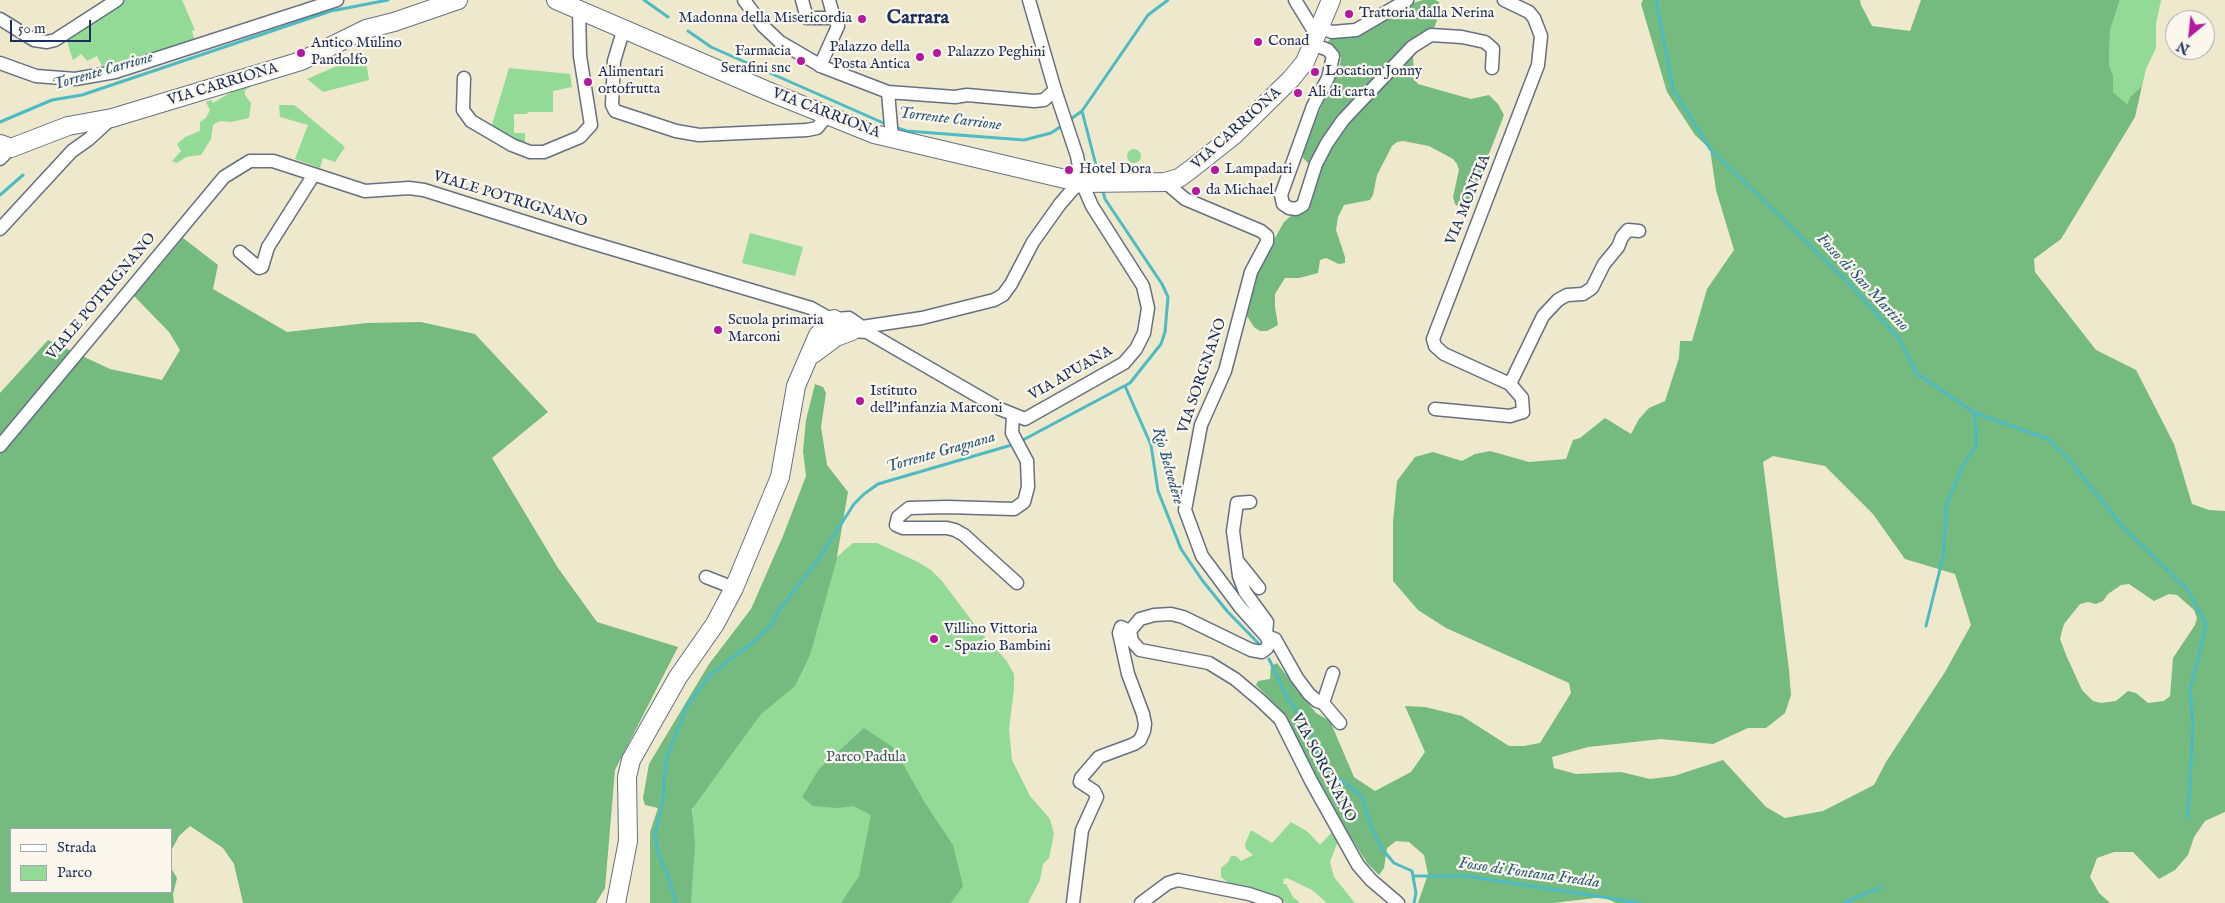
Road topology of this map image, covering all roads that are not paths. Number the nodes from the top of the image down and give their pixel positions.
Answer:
1 (116, 0) edge
2 (337, 0) edge
3 (458, 0) edge
4 (556, 0) edge
5 (744, 0) edge
6 (802, 0) edge
7 (829, 0) edge
8 (1029, 0) edge
9 (1295, 0) edge
10 (1331, 0) edge
11 (1407, 0) edge
12 (1504, 0) edge
13 (430, 5) edge
14 (579, 9) junction
15 (834, 18) junction
16 (0, 19) edge
17 (624, 28) junction
18 (1317, 36) junction
19 (0, 63) edge
20 (820, 66) junction
21 (1492, 68) dead end
22 (464, 78) dead end
23 (1055, 90) junction
24 (888, 92) junction
25 (827, 116) junction
26 (112, 118) junction
27 (892, 136) junction
28 (4, 150) edge
29 (313, 176) junction
30 (1054, 181) junction
31 (1094, 182) junction
32 (1165, 182) junction
33 (1060, 204) junction
34 (0, 228) edge
35 (1639, 231) dead end
36 (240, 252) dead end
37 (834, 319) junction
38 (860, 330) junction
39 (804, 363) junction
40 (1510, 384) junction
41 (1435, 408) dead end
42 (1014, 416) junction
43 (0, 446) edge
44 (1250, 502) dead end
45 (1237, 561) junction
46 (706, 576) dead end
47 (1017, 583) dead end
48 (734, 588) junction
49 (1259, 588) dead end
50 (1130, 631) junction
51 (1268, 639) junction
52 (1333, 673) dead end
53 (1323, 703) junction
54 (1340, 723) dead end
55 (616, 903) edge
56 (1073, 903) edge
57 (1141, 903) edge
58 (1276, 903) edge
59 (1398, 903) edge

1 - 16 street
2 - 19 street
3 - 13 main road, VIA CARRIONA
4 - 14 main road, VIA CARRIONA
5 - 20 street
6 - 15 street
7 - 15 street
8 - 23 street, VIA APUANA
9 - 18 street
10 - 18 main road, VIA CARRIONA
11 - 18 street
12 - 40 street, VIA MONTIA
13 - 26 main road, VIA CARRIONA
14 - 17 main road, VIA CARRIONA
14 - 22 street
15 - 20 street
17 - 25 main road, VIA CARRIONA
17 - 25 street
18 - 21 street
18 - 32 main road, VIA CARRIONA
20 - 24 street
23 - 24 street
23 - 31 street, VIA APUANA
24 - 27 street
25 - 27 main road, VIA CARRIONA
26 - 28 main road, VIA CARRIONA
26 - 34 street
27 - 30 main road, VIA CARRIONA
29 - 36 street
29 - 37 street, VIALE POTRIGNANO
29 - 43 street, VIALE POTRIGNANO
30 - 31 main road, VIA CARRIONA
30 - 33 street
31 - 32 main road, VIA CARRIONA
31 - 33 street
31 - 42 street, VIA APUANA
32 - 51 street, VIA SORGNANO
33 - 38 street
35 - 40 street
37 - 38 street, VIALE POTRIGNANO
37 - 39 main road
38 - 39 main road
38 - 42 street, VIALE POTRIGNANO
39 - 48 main road
40 - 41 street
42 - 47 street
44 - 45 street
45 - 49 street
45 - 51 street
46 - 48 street
48 - 55 main road
50 - 51 street
50 - 56 street
50 - 59 street, VIA SORGNANO
51 - 53 street
52 - 53 street
53 - 54 street
57 - 58 street

